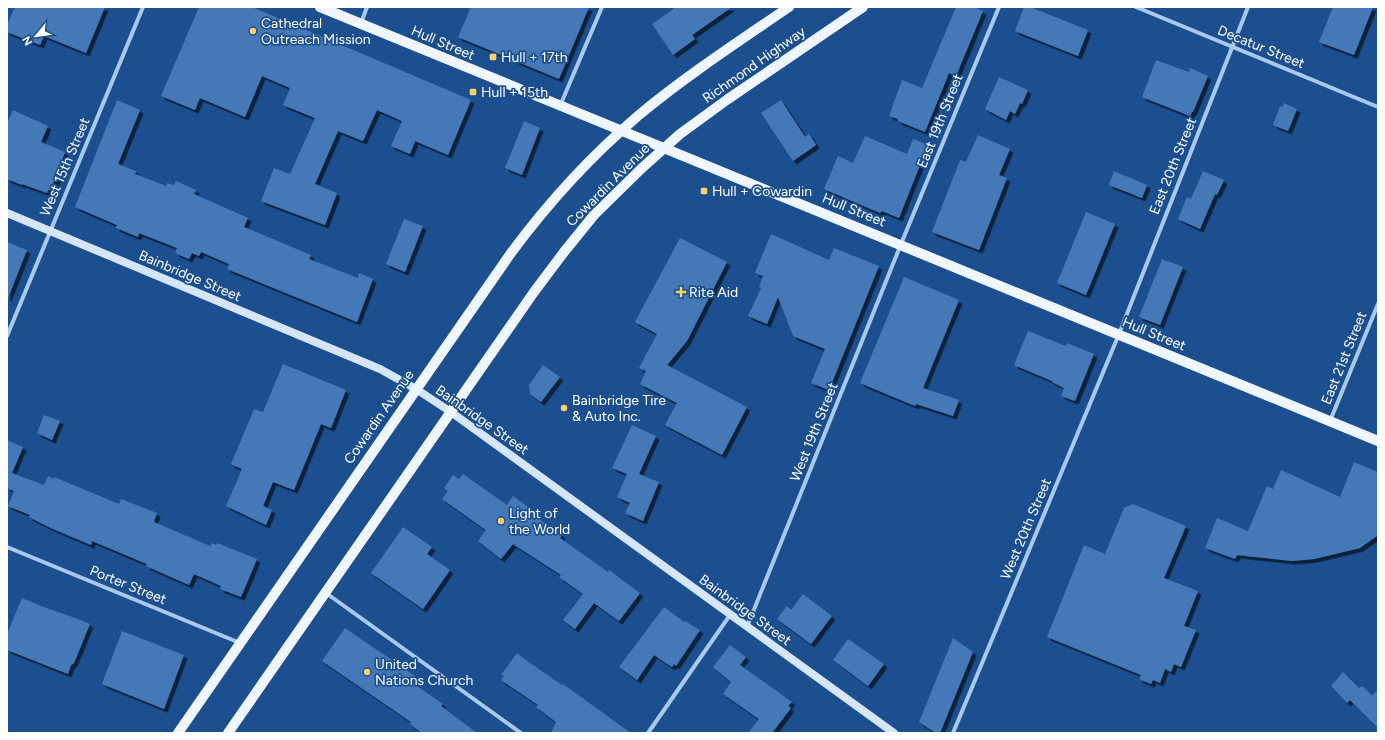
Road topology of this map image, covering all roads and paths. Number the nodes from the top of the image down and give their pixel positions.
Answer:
1 (143, 7) edge
2 (320, 7) edge
3 (367, 7) edge
4 (602, 7) edge
5 (789, 7) edge
6 (863, 7) edge
7 (999, 7) edge
8 (1136, 7) edge
9 (1248, 7) edge
10 (360, 23) junction
11 (1232, 47) junction
12 (560, 106) junction
13 (1378, 107) edge
14 (621, 131) junction
15 (663, 149) junction
16 (7, 213) edge
17 (50, 231) junction
18 (901, 244) junction
19 (1378, 304) edge
20 (1119, 334) junction
21 (7, 336) edge
22 (416, 389) junction
23 (451, 412) junction
24 (1330, 421) junction
25 (1378, 441) edge
26 (7, 548) edge
27 (326, 593) junction
28 (730, 615) junction
29 (747, 627) junction
30 (240, 643) junction
31 (178, 733) edge
32 (228, 733) edge
33 (521, 733) edge
34 (648, 733) edge
35 (894, 733) edge
36 (953, 733) edge

1 - 17 street, West 15th Street
2 - 10 main road, Hull Street
3 - 10 street
4 - 12 street
5 - 14 main road, Richmond Highway
6 - 15 main road, Richmond Highway
7 - 18 street, East 19th Street
8 - 11 street, Decatur Street
9 - 11 street, East 20th Street
10 - 12 main road, Hull Street
11 - 13 street, Decatur Street
11 - 20 street, East 20th Street
12 - 14 main road, Hull Street
14 - 15 main road, Hull Street
14 - 22 main road, Cowardin Avenue
15 - 18 main road, Hull Street
15 - 23 main road, Cowardin Avenue
16 - 17 street, Bainbridge Street
17 - 21 street, West 15th Street
17 - 22 street, Bainbridge Street
18 - 20 main road, Hull Street
18 - 29 street, West 19th Street
19 - 24 street, East 21st Street
20 - 24 main road, Hull Street
20 - 36 street, West 20th Street
22 - 23 street, Bainbridge Street
22 - 30 main road, Cowardin Avenue
23 - 27 main road, Cowardin Avenue
23 - 28 street, Bainbridge Street
24 - 25 main road, Hull Street
26 - 30 street, Porter Street
27 - 32 main road, Cowardin Avenue
27 - 33 street
28 - 29 street, Bainbridge Street
28 - 34 street
29 - 35 street, Bainbridge Street
30 - 31 main road, Cowardin Avenue

